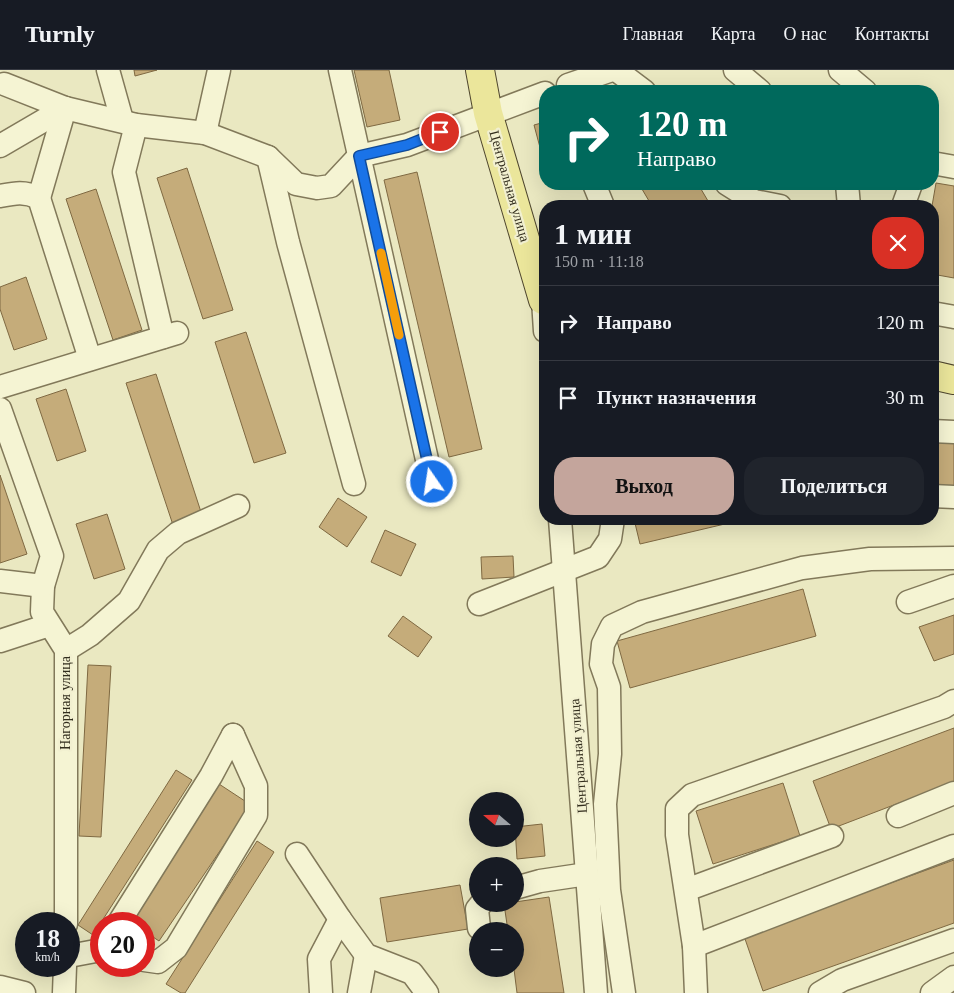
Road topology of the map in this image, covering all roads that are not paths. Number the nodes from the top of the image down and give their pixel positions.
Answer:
1 (108, 70) edge
2 (219, 70) edge
3 (340, 70) edge
4 (480, 70) edge
5 (612, 70) edge
6 (616, 70) edge
7 (735, 70) edge
8 (840, 70) edge
9 (4, 84) dead end
10 (573, 85) edge
11 (636, 85) edge
12 (753, 85) edge
13 (858, 85) edge
14 (539, 95) edge
15 (65, 108) junction
16 (488, 113) junction
17 (129, 122) junction
18 (205, 133) junction
19 (0, 146) edge
20 (359, 156) junction
21 (268, 157) junction
22 (939, 164) edge
23 (954, 167) edge
24 (737, 190) edge
25 (0, 196) edge
26 (39, 198) junction
27 (752, 200) edge
28 (539, 284) edge
29 (939, 314) edge
30 (954, 317) edge
31 (90, 359) junction
32 (939, 377) edge
33 (954, 380) edge
34 (0, 387) edge
35 (0, 409) edge
36 (939, 431) edge
37 (954, 432) edge
38 (432, 482) dead end
39 (354, 484) dead end
40 (939, 496) edge
41 (954, 497) edge
42 (238, 506) dead end
43 (560, 525) edge
44 (612, 525) edge
45 (954, 558) edge
46 (563, 570) junction
47 (0, 581) edge
48 (43, 586) junction
49 (954, 586) edge
50 (908, 602) dead end
51 (479, 604) dead end
52 (49, 625) junction
53 (0, 641) edge
54 (66, 650) junction
55 (954, 701) edge
56 (954, 793) edge
57 (898, 816) dead end
58 (832, 836) dead end
59 (954, 846) edge
60 (297, 854) dead end
61 (587, 874) junction
62 (524, 885) edge
63 (686, 890) junction
64 (66, 912) edge
65 (126, 912) edge
66 (340, 920) junction
67 (954, 940) edge
68 (694, 946) junction
69 (366, 955) junction
70 (155, 962) edge
71 (65, 977) edge
72 (954, 977) edge
73 (64, 993) edge
74 (321, 993) edge
75 (359, 993) edge
76 (427, 993) edge
77 (596, 993) edge
78 (624, 993) edge
79 (696, 993) edge
80 (820, 993) edge
81 (932, 993) edge

1 - 17 street
2 - 18 street
3 - 20 street
4 - 16 main road, Центральная улица
5 - 10 street
6 - 11 street
7 - 12 street
8 - 13 street
9 - 15 street
14 - 16 street
15 - 17 street
15 - 19 street
15 - 26 street
16 - 20 street
16 - 28 main road, Центральная улица
17 - 18 street
17 - 31 street
18 - 21 street
20 - 21 street
20 - 38 street
21 - 39 street
22 - 23 street
24 - 27 street
25 - 26 street
26 - 31 street
29 - 30 street
31 - 34 street
32 - 33 main road
35 - 48 street, Нагорная улица
36 - 37 street
40 - 41 street
42 - 54 street
43 - 46 street, Центральная улица
44 - 46 street
45 - 78 street
46 - 51 street
46 - 61 street, Центральная улица
47 - 48 street
48 - 52 street, Нагорная улица
49 - 50 street
52 - 53 street
52 - 54 street, Нагорная улица
54 - 64 street, Нагорная улица
55 - 63 street
56 - 57 street
58 - 63 street
59 - 68 street
60 - 66 street
61 - 62 street
61 - 77 street, Центральная улица
63 - 68 street
65 - 70 street
66 - 69 street
66 - 74 street
67 - 80 street
68 - 79 street
69 - 75 street
69 - 76 street
71 - 73 street
72 - 81 street

